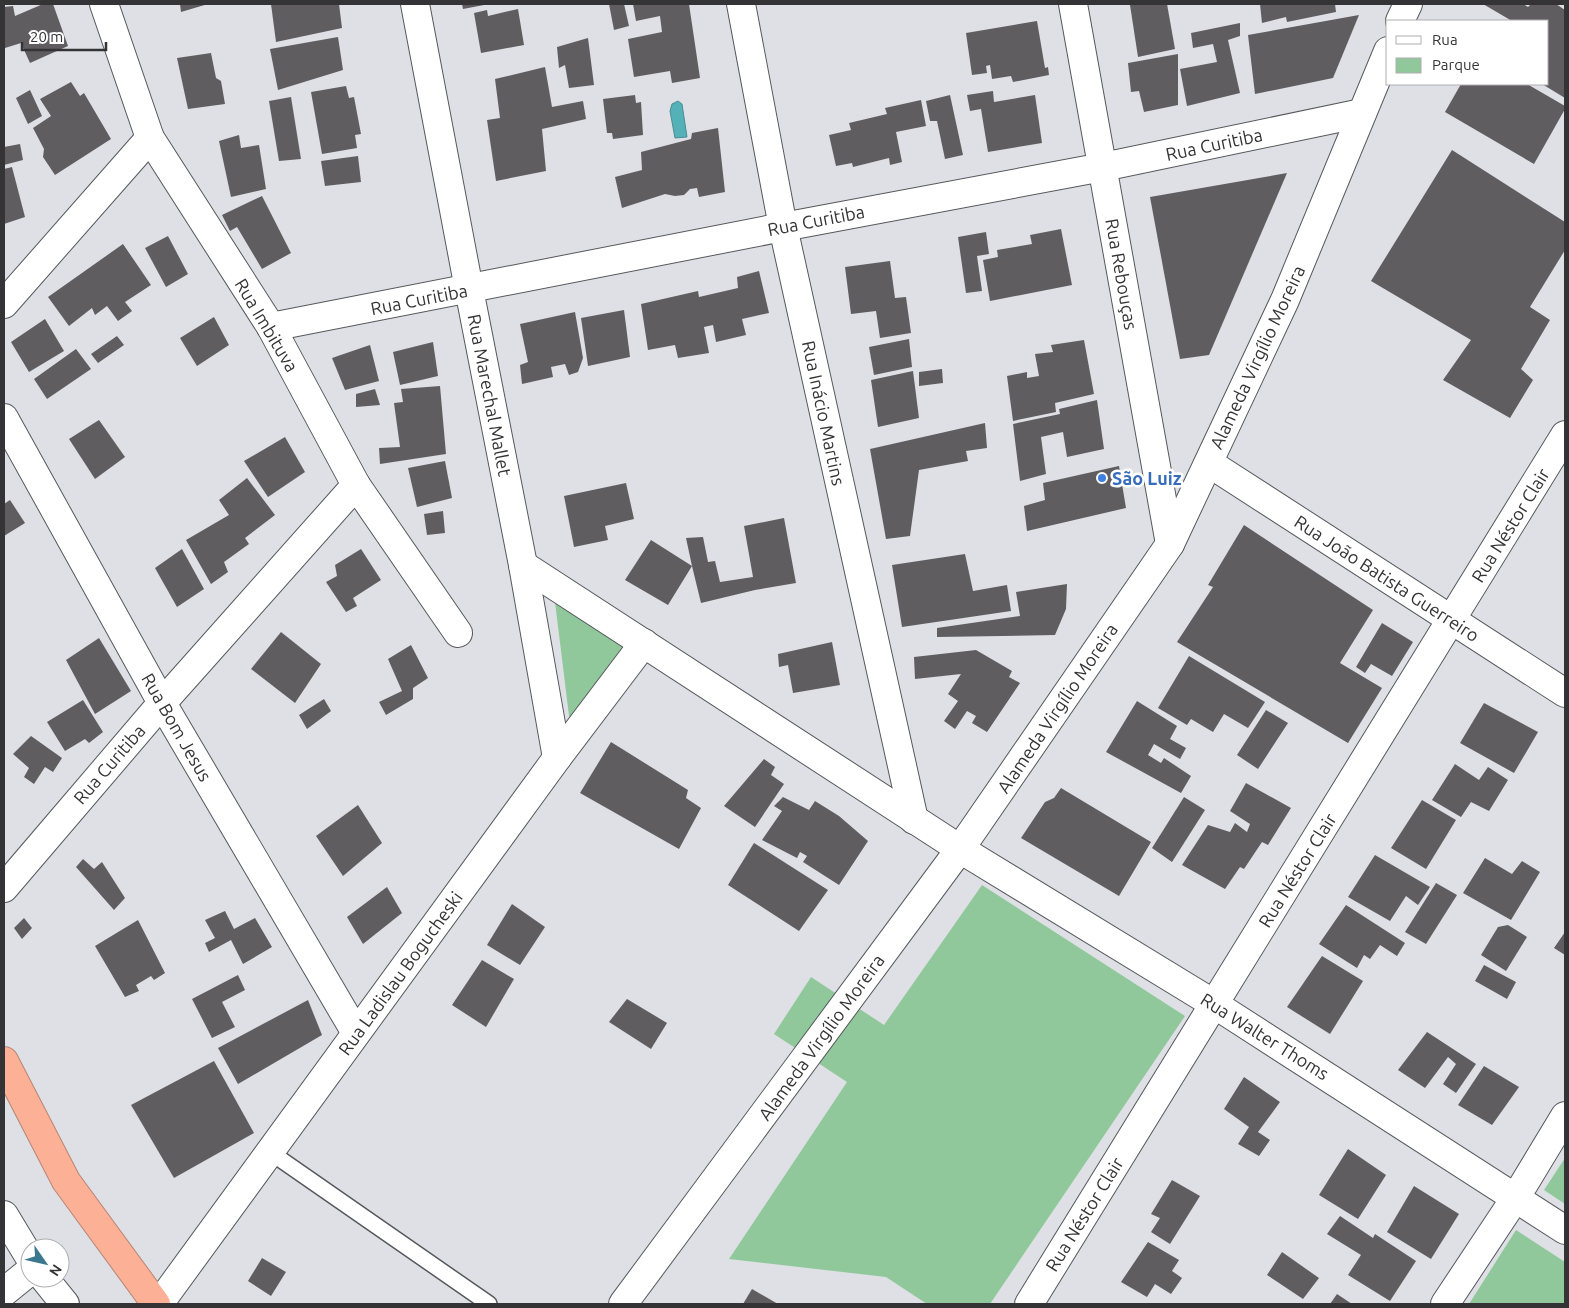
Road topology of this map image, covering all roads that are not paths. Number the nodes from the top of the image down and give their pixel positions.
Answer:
1 (104, 4) edge
2 (415, 4) edge
3 (741, 4) edge
4 (1073, 4) edge
5 (1408, 4) edge
6 (1400, 20) edge
7 (1386, 56) edge
8 (1362, 113) junction
9 (150, 138) junction
10 (1103, 167) junction
11 (783, 227) junction
12 (469, 289) junction
13 (4, 304) edge
14 (271, 327) junction
15 (4, 418) edge
16 (1565, 435) edge
17 (1209, 463) junction
18 (356, 485) junction
19 (1170, 544) junction
20 (523, 564) junction
21 (1452, 621) junction
22 (458, 633) dead end
23 (644, 643) junction
24 (1565, 693) edge
25 (162, 703) junction
26 (557, 758) junction
27 (914, 820) junction
28 (960, 849) junction
29 (4, 888) edge
30 (1214, 1004) junction
31 (356, 1033) junction
32 (4, 1061) edge
33 (1565, 1116) edge
34 (270, 1152) junction
35 (1516, 1197) junction
36 (4, 1215) edge
37 (1565, 1230) edge
38 (20, 1241) edge
39 (20, 1280) edge
40 (52, 1288) edge
41 (4, 1292) edge
42 (65, 1304) edge
43 (156, 1304) edge
44 (160, 1304) edge
45 (489, 1304) edge
46 (623, 1304) edge
47 (1029, 1304) edge
48 (1445, 1304) edge

1 - 9 street, Rua Imbituva
2 - 12 street, Rua Marechal Mallet
3 - 11 street, Rua Inácio Martins
4 - 10 street, Rua Rebouças
5 - 6 street
7 - 8 street, Alameda Virgílio Moreira
8 - 10 street, Rua Curitiba
8 - 17 street, Alameda Virgílio Moreira
9 - 13 street
9 - 14 street, Rua Imbituva
10 - 11 street, Rua Curitiba
10 - 19 street, Rua Rebouças
11 - 12 street, Rua Curitiba
11 - 27 street, Rua Inácio Martins
12 - 14 street, Rua Curitiba
12 - 20 street, Rua Marechal Mallet
14 - 18 street, Rua Imbituva
15 - 25 street, Rua Bom Jesus
16 - 21 street, Rua Néstor Clair
17 - 19 street, Alameda Virgílio Moreira
17 - 21 street, Rua João Batista Guerreiro
18 - 22 street, Rua Imbituva
18 - 25 street, Rua Curitiba
19 - 28 street, Alameda Virgílio Moreira
20 - 23 street, Rua Walter Thoms
20 - 26 street, Rua Marechal Mallet
21 - 24 street, Rua João Batista Guerreiro
21 - 30 street, Rua Néstor Clair
23 - 26 street, Rua Ladislau Bogucheski
23 - 27 street, Rua Walter Thoms
25 - 29 street, Rua Curitiba
25 - 31 street, Rua Bom Jesus
26 - 31 street, Rua Ladislau Bogucheski
27 - 28 street, Rua Walter Thoms
28 - 30 street, Rua Walter Thoms
28 - 46 street, Alameda Virgílio Moreira
30 - 35 street, Rua Walter Thoms
30 - 47 street, Rua Néstor Clair
31 - 34 street, Rua Ladislau Bogucheski
32 - 43 highway
33 - 35 street
34 - 44 street, Rua Ladislau Bogucheski
34 - 45 lane
35 - 37 street, Rua Walter Thoms
35 - 48 street
36 - 38 street
39 - 41 street
40 - 42 street

